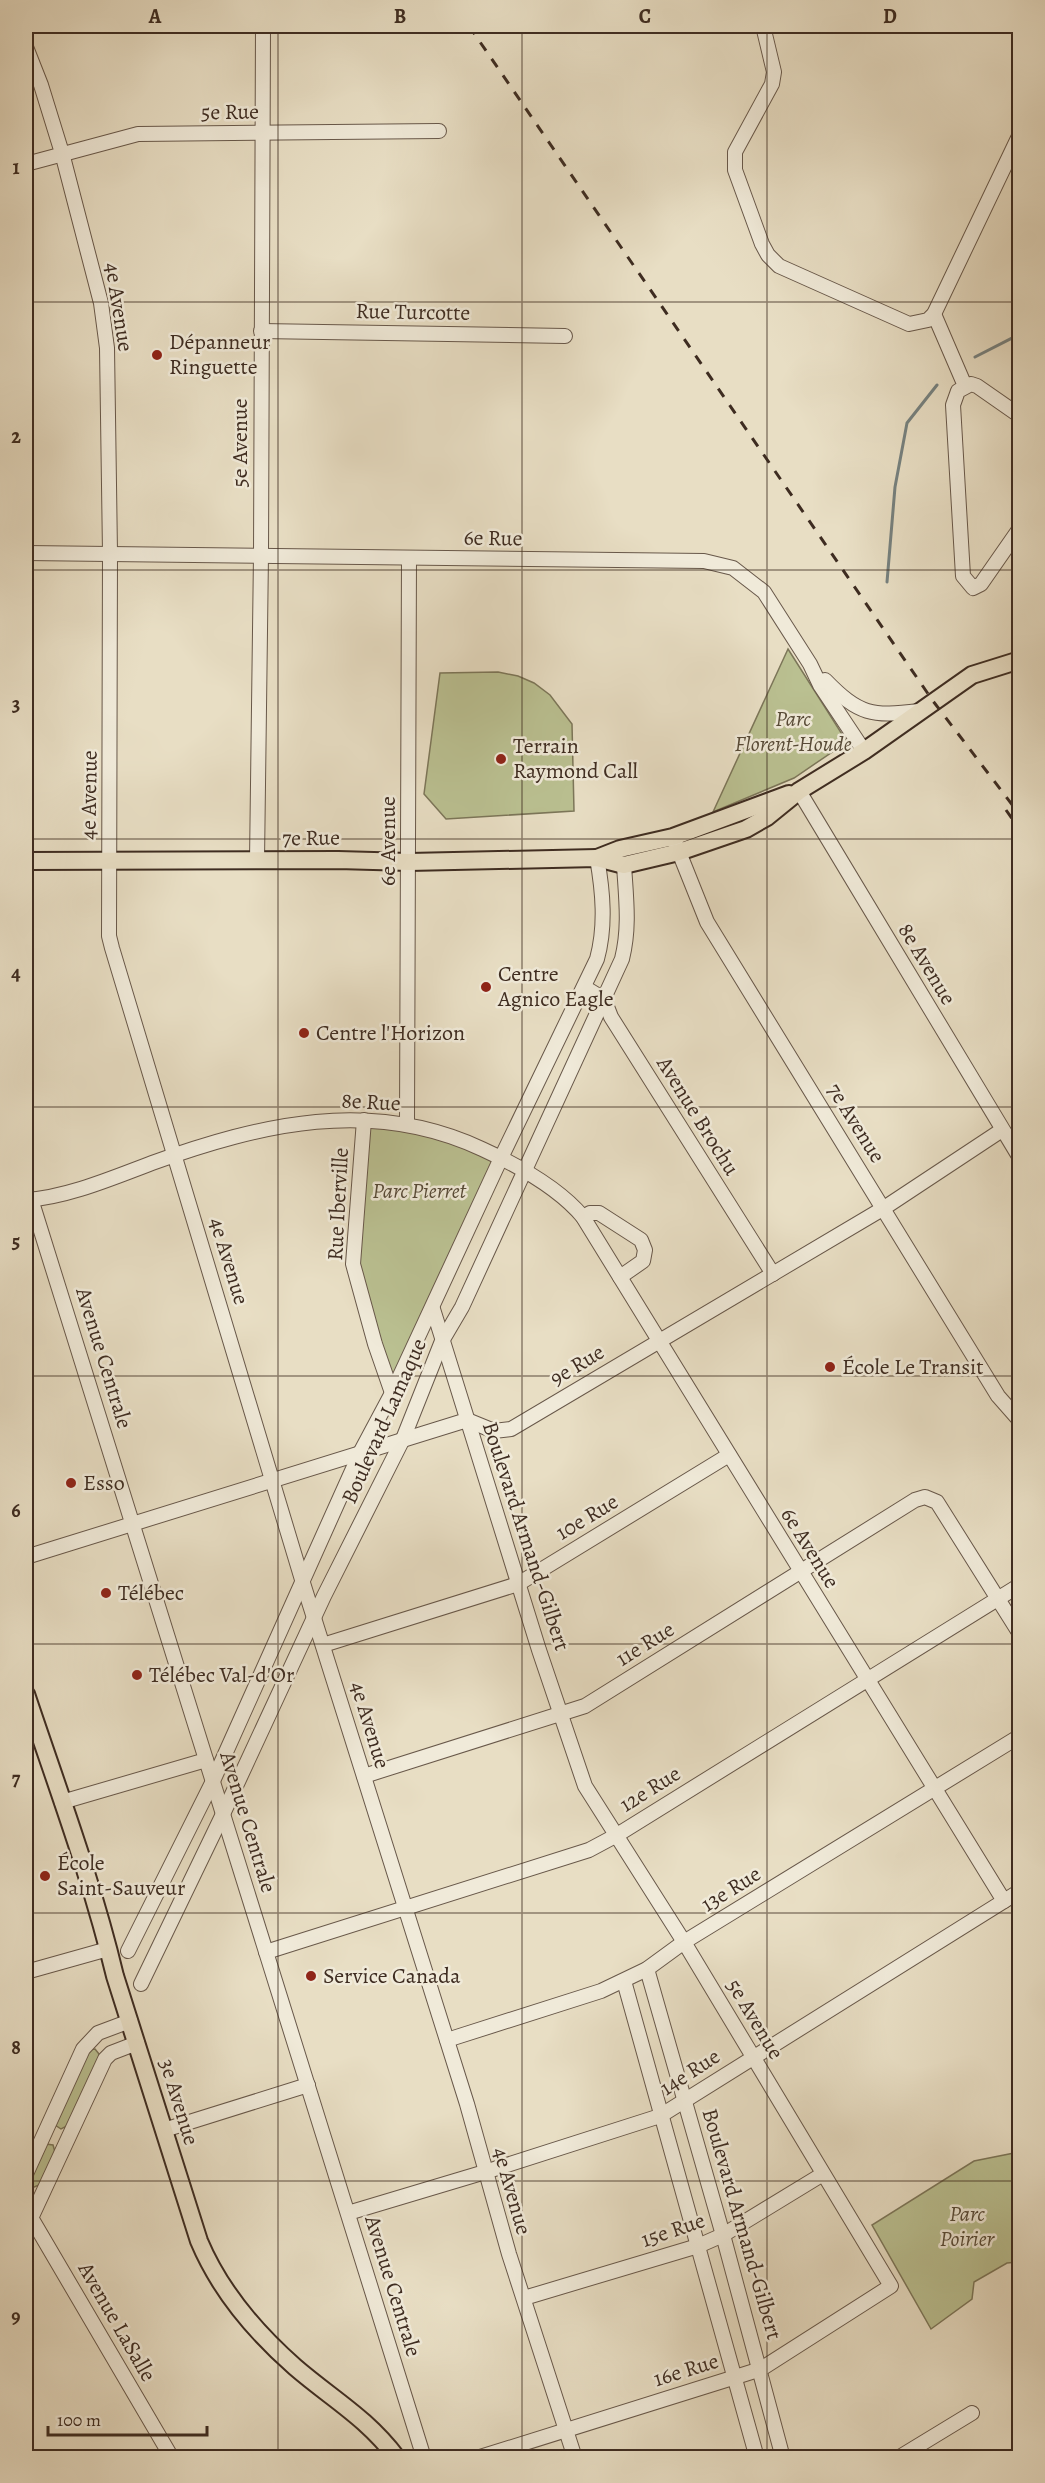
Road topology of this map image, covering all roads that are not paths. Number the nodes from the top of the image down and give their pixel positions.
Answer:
1 (263, 26) edge
2 (763, 26) edge
3 (26, 47) edge
4 (439, 131) dead end
5 (264, 132) junction
6 (1020, 135) edge
7 (62, 153) junction
8 (26, 164) edge
9 (934, 314) junction
10 (261, 331) junction
11 (565, 336) dead end
12 (965, 386) junction
13 (1020, 416) edge
14 (1020, 528) edge
15 (26, 553) edge
16 (111, 553) junction
17 (261, 554) junction
18 (409, 558) junction
19 (1020, 660) edge
20 (810, 664) junction
21 (919, 711) junction
22 (864, 751) junction
23 (799, 791) junction
24 (676, 845) junction
25 (597, 858) junction
26 (26, 861) edge
27 (109, 861) junction
28 (256, 861) junction
29 (409, 862) junction
30 (624, 865) junction
31 (584, 987) junction
32 (604, 999) junction
33 (364, 1120) junction
34 (407, 1124) junction
35 (1002, 1130) junction
36 (175, 1155) junction
37 (501, 1158) junction
38 (1020, 1158) edge
39 (524, 1172) junction
40 (28, 1200) edge
41 (884, 1208) junction
42 (583, 1217) junction
43 (773, 1274) junction
44 (620, 1277) junction
45 (432, 1310) junction
46 (442, 1341) junction
47 (660, 1341) junction
48 (392, 1394) junction
49 (467, 1420) junction
50 (1020, 1421) edge
51 (403, 1439) junction
52 (360, 1453) junction
53 (729, 1455) junction
54 (273, 1480) junction
55 (132, 1523) junction
56 (26, 1557) edge
57 (801, 1572) junction
58 (303, 1583) junction
59 (519, 1584) junction
60 (1020, 1585) edge
61 (998, 1598) junction
62 (314, 1618) junction
63 (1020, 1634) edge
64 (323, 1644) junction
65 (867, 1679) junction
66 (26, 1694) edge
67 (562, 1712) junction
68 (1020, 1736) edge
69 (206, 1760) junction
70 (581, 1775) joint
71 (364, 1776) junction
72 (213, 1781) junction
73 (934, 1787) junction
74 (62, 1802) junction
75 (223, 1814) junction
76 (617, 1835) junction
77 (1020, 1891) edge
78 (1004, 1901) junction
79 (406, 1908) junction
80 (137, 1933) junction
81 (684, 1942) junction
82 (159, 1947) junction
83 (108, 1949) junction
84 (128, 1951) dead end
85 (266, 1952) junction
86 (647, 1969) junction
87 (26, 1972) edge
88 (624, 1981) junction
89 (141, 1984) dead end
90 (130, 2021) junction
91 (447, 2040) junction
92 (137, 2043) junction
93 (754, 2056) junction
94 (308, 2085) junction
95 (685, 2099) junction
96 (660, 2116) junction
97 (164, 2130) junction
98 (485, 2172) junction
99 (26, 2174) edge
100 (823, 2174) junction
101 (348, 2213) junction
102 (27, 2218) edge
103 (723, 2235) junction
104 (698, 2246) junction
105 (891, 2286) joint
106 (524, 2298) junction
107 (761, 2369) junction
108 (734, 2378) junction
109 (972, 2413) dead end
110 (566, 2429) junction
111 (172, 2457) edge
112 (397, 2457) edge
113 (424, 2457) edge
114 (477, 2457) edge
115 (575, 2457) edge
116 (757, 2457) edge
117 (783, 2457) edge
118 (898, 2457) edge

1 - 5 street, 5e Avenue
2 - 9 street
3 - 7 street, 4e Avenue
4 - 5 street, 5e Rue
5 - 7 street, 5e Rue
5 - 10 street, 5e Avenue
6 - 9 street
7 - 8 street, 5e Rue
7 - 16 street, 4e Avenue
9 - 12 street
10 - 11 street, Rue Turcotte
10 - 17 street, 5e Avenue
12 - 13 street
12 - 14 street
15 - 16 street, 6e Rue
16 - 17 street, 6e Rue
16 - 27 street, 4e Avenue
17 - 18 street, 6e Rue
17 - 28 street, 5e Avenue
18 - 20 street, 6e Rue
18 - 29 street, 6e Avenue
19 - 21 main road, 7e Rue
20 - 21 street
20 - 22 street, 6e Rue
21 - 22 main road, 7e Rue
22 - 23 main road, 7e Rue
23 - 24 main road, 7e Rue
23 - 35 street, 8e Avenue
24 - 25 main road, 7e Rue
24 - 30 main road, 7e Rue
24 - 41 street, 7e Avenue
25 - 29 main road, 7e Rue
25 - 30 main road, 7e Rue
25 - 31 street, Boulevard Lamaque
26 - 27 main road, 7e Rue
27 - 28 main road, 7e Rue
27 - 36 street, 4e Avenue
28 - 29 main road, 7e Rue
29 - 34 street, 6e Avenue
30 - 32 street, Boulevard Lamaque
31 - 32 street
31 - 37 street, Boulevard Lamaque
32 - 39 street, Boulevard Lamaque
32 - 43 street, Avenue Brochu
33 - 34 street, 8e Rue
33 - 36 street, 8e Rue
33 - 48 street, Rue Iberville
34 - 37 street, 8e Rue
35 - 38 street, 8e Avenue
35 - 41 street, 9e Rue
36 - 40 street, 8e Rue
36 - 54 street, 4e Avenue
37 - 39 street, 8e Rue
37 - 45 street, Boulevard Lamaque
39 - 42 street, 8e Rue
39 - 46 street, Boulevard Lamaque
40 - 55 street, Avenue Centrale
41 - 43 street, 9e Rue
41 - 50 street, 7e Avenue
42 - 44 street, 6e Avenue
42 - 44 street
43 - 47 street, 9e Rue
44 - 47 street, 6e Avenue
45 - 46 street, Boulevard Armand-Gilbert
45 - 48 street, Boulevard Lamaque
46 - 49 street, Boulevard Armand-Gilbert
46 - 51 street, Boulevard Lamaque
47 - 49 street, 9e Rue
47 - 53 street, 6e Avenue
48 - 52 street, Boulevard Lamaque
49 - 51 street
49 - 59 street, Boulevard Armand-Gilbert
51 - 52 street
51 - 62 street, Boulevard Lamaque
52 - 54 street
52 - 58 street, Boulevard Lamaque
53 - 57 street, 6e Avenue
53 - 59 street, 10e Rue
54 - 55 street
54 - 58 street, 4e Avenue
55 - 56 street
55 - 69 street, Avenue Centrale
57 - 61 street, 11e Rue
57 - 65 street, 6e Avenue
57 - 67 street, 11e Rue
58 - 62 street, 4e Avenue
58 - 72 street, Boulevard Lamaque
59 - 64 street, 10e Rue
59 - 67 street, Boulevard Armand-Gilbert
60 - 61 street, 12e Rue
61 - 63 street
61 - 65 street, 12e Rue
62 - 64 street, 4e Avenue
62 - 75 street, Boulevard Lamaque
64 - 71 street, 4e Avenue
65 - 73 street, 6e Avenue
65 - 76 street, 12e Rue
66 - 74 main road, 3e Avenue
67 - 70 street, Boulevard Armand-Gilbert
67 - 71 street, 11e Rue
68 - 73 street, 13e Rue
69 - 72 street, Avenue Centrale
69 - 74 street
70 - 76 street, 5e Avenue
71 - 79 street, 4e Avenue
72 - 75 street, Avenue Centrale
72 - 80 street, Boulevard Lamaque
73 - 78 street, 6e Avenue
73 - 81 street, 13e Rue
74 - 83 main road, 3e Avenue
75 - 82 street, Boulevard Lamaque
75 - 85 street, Avenue Centrale
76 - 79 street, 12e Rue
76 - 81 street, 5e Avenue
77 - 78 street, 14e Rue
78 - 93 street, 14e Rue
79 - 85 street, 12e Rue
79 - 91 street, 4e Avenue
80 - 82 street
80 - 84 street, Boulevard Lamaque
81 - 86 street, 13e Rue
81 - 93 street, 5e Avenue
82 - 89 street, Boulevard Lamaque
83 - 87 street
83 - 90 main road, 3e Avenue
85 - 94 street, Avenue Centrale
86 - 88 street, 13e Rue
86 - 95 street, Boulevard Armand-Gilbert
88 - 91 street, 13e Rue
88 - 96 street
90 - 92 main road, 3e Avenue
90 - 99 street
91 - 98 street, 4e Avenue
92 - 97 main road, 3e Avenue
92 - 102 street
93 - 95 street, 14e Rue
93 - 100 street, 5e Avenue
94 - 97 street
94 - 101 street, Avenue Centrale
95 - 96 street, 14e Rue
95 - 103 street, Boulevard Armand-Gilbert
96 - 98 street, 14e Rue
96 - 104 street
97 - 112 main road, 3e Avenue
98 - 101 street, 14e Rue
98 - 106 street, 4e Avenue
100 - 103 street, 15e Rue
100 - 105 street, 5e Avenue
101 - 113 street, Avenue Centrale
102 - 111 street, Avenue LaSalle
103 - 104 street, 15e Rue
103 - 107 street, Boulevard Armand-Gilbert
104 - 106 street, 15e Rue
104 - 108 street
105 - 107 street, 16e Rue
106 - 110 street, 4e Avenue
107 - 108 street, 16e Rue
107 - 117 street, Boulevard Armand-Gilbert
108 - 110 street, 16e Rue
108 - 116 street
109 - 118 street
110 - 114 street, 16e Rue
110 - 115 street, 4e Avenue

